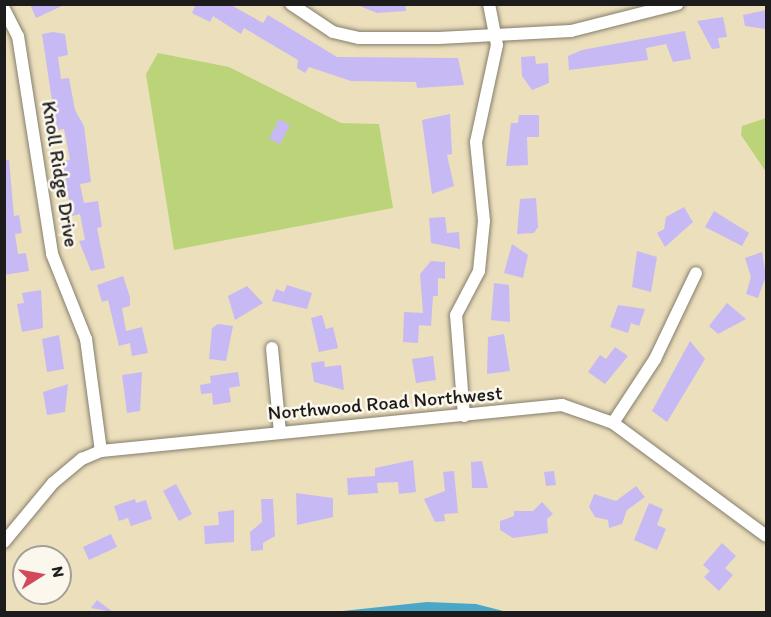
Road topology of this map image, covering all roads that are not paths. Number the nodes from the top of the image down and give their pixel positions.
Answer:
1 (291, 4) edge
2 (489, 4) edge
3 (678, 4) edge
4 (4, 9) edge
5 (496, 38) junction
6 (696, 273) dead end
7 (272, 348) dead end
8 (464, 416) junction
9 (614, 423) junction
10 (280, 433) junction
11 (101, 451) junction
12 (766, 536) edge
13 (4, 542) edge

1 - 5 street
2 - 5 street
3 - 5 street
4 - 11 street, Knoll Ridge Drive
5 - 8 street
6 - 9 street
7 - 10 street
8 - 9 street, Northwood Road Northwest
8 - 10 street, Northwood Road Northwest
9 - 12 street, Northwood Road Northwest
10 - 11 street, Northwood Road Northwest
11 - 13 street, Northwood Road Northwest

